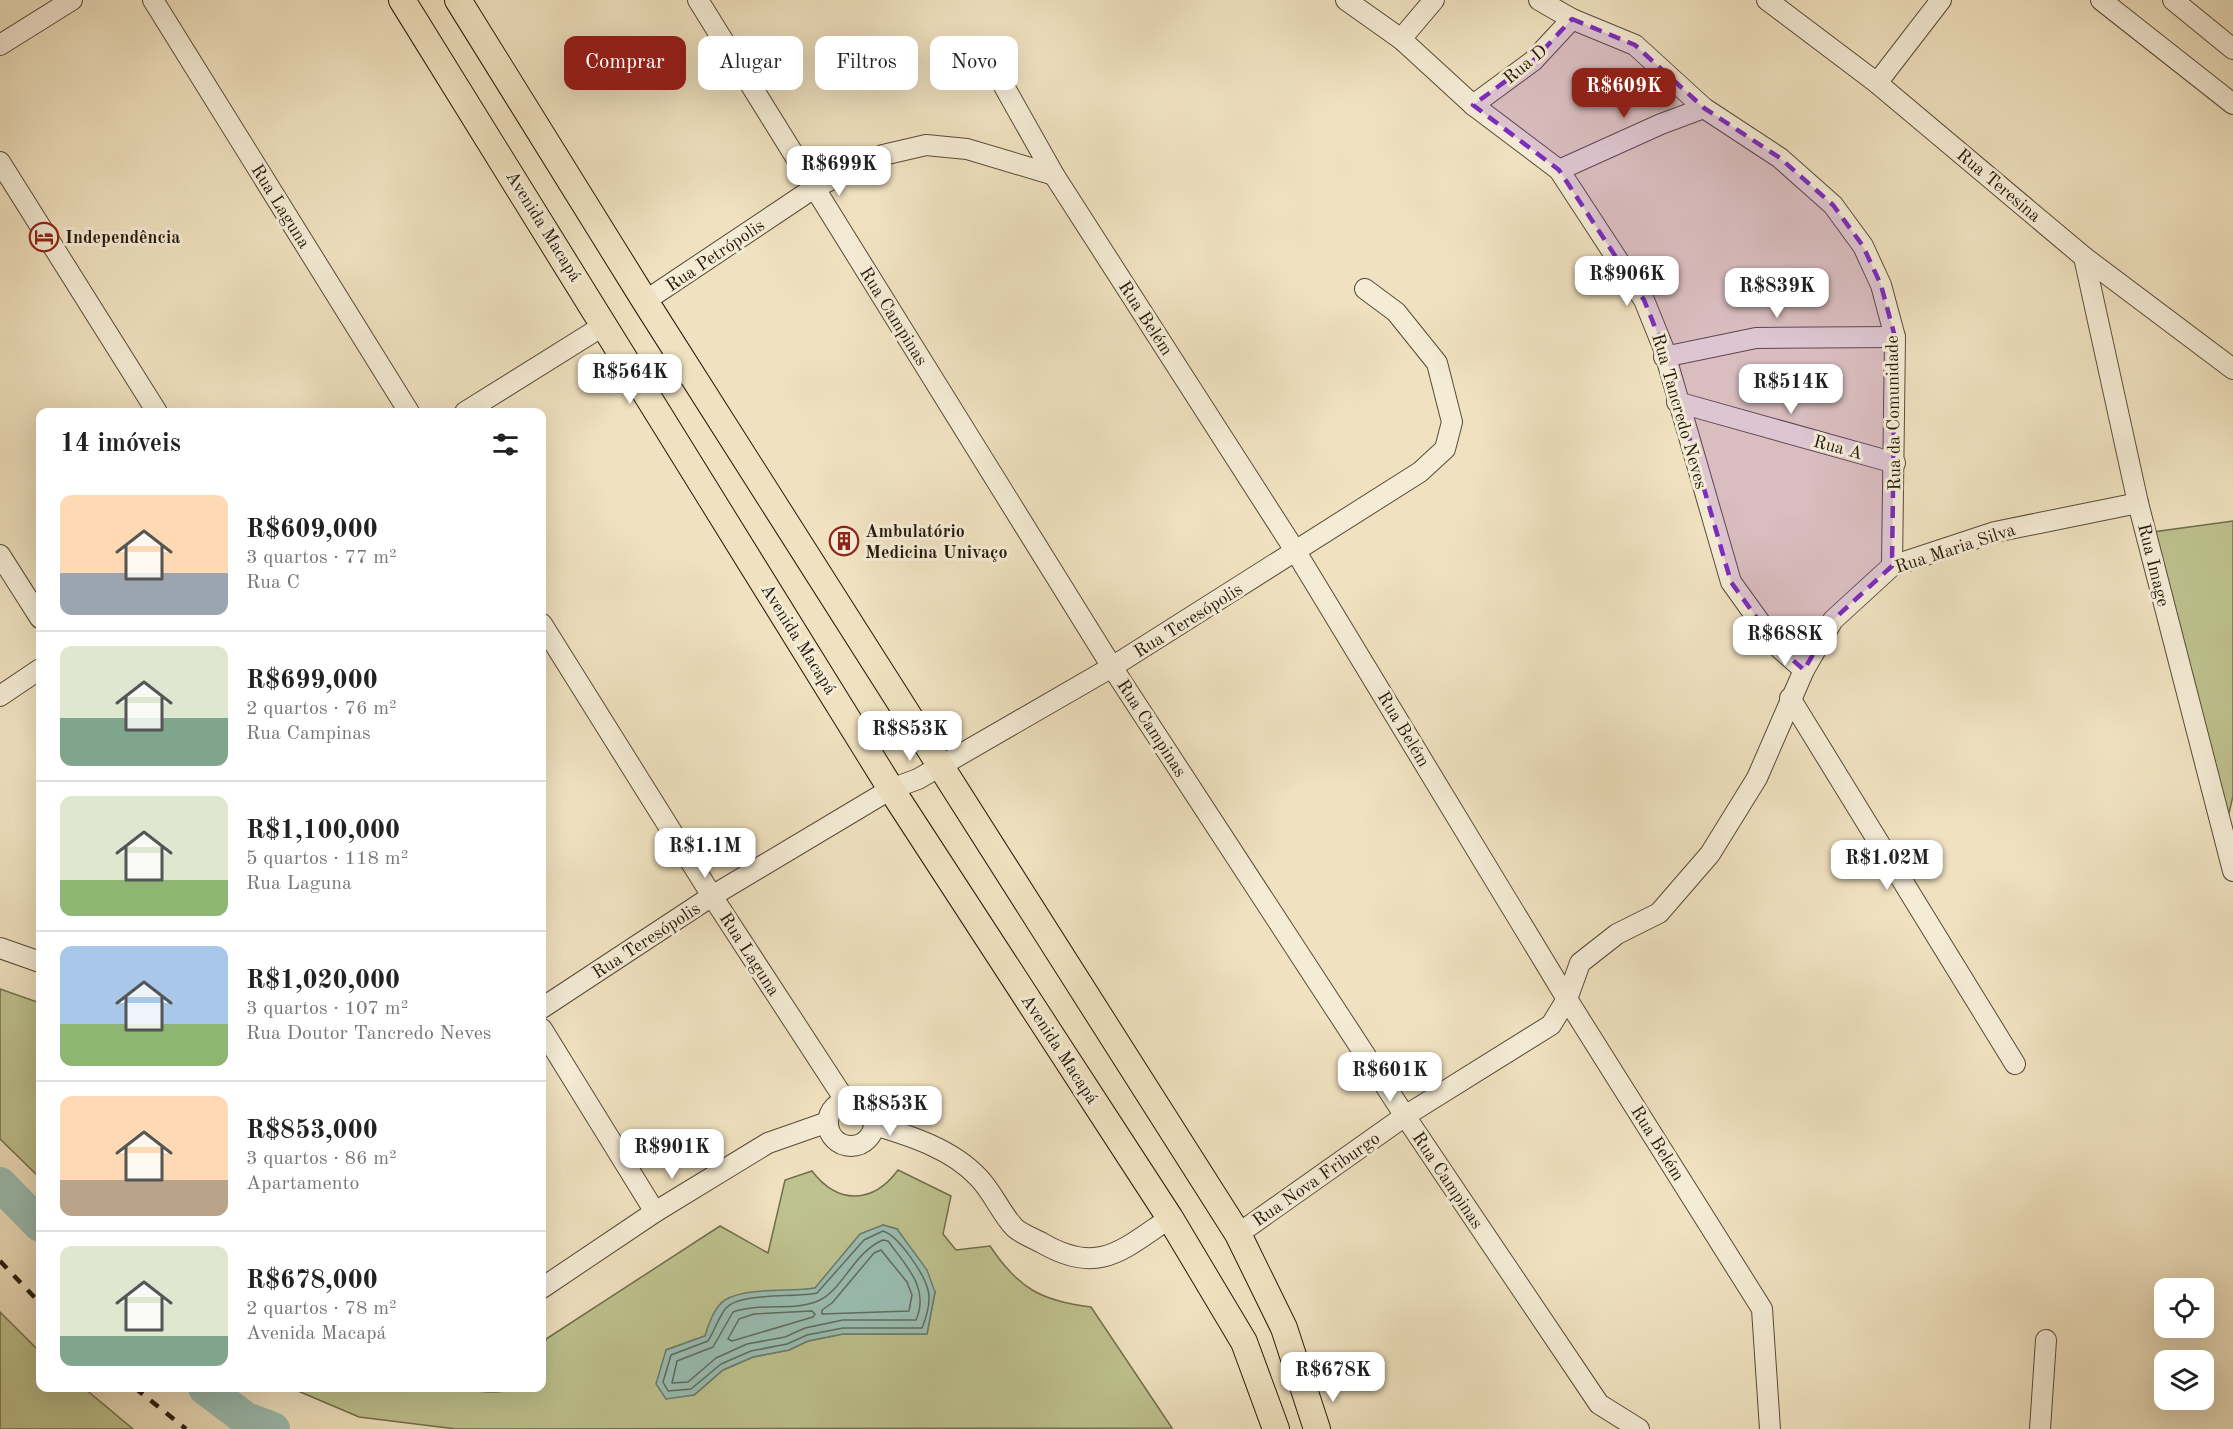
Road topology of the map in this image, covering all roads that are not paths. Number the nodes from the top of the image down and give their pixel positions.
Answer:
1 (72, 0) edge
2 (153, 0) edge
3 (402, 0) edge
4 (458, 0) edge
5 (698, 0) edge
6 (1346, 0) edge
7 (1434, 0) edge
8 (1539, 0) edge
9 (1767, 0) edge
10 (1941, 0) edge
11 (2101, 0) edge
12 (2173, 0) edge
13 (1572, 19) junction
14 (1401, 39) junction
15 (0, 45) edge
16 (2233, 48) edge
17 (1877, 83) junction
18 (1006, 90) edge
19 (2233, 104) edge
20 (1473, 105) junction
21 (1704, 108) junction
22 (0, 162) edge
23 (1559, 170) junction
24 (1054, 175) junction
25 (814, 188) junction
26 (2084, 257) junction
27 (1365, 289) dead end
28 (645, 301) junction
29 (606, 324) junction
30 (1895, 337) junction
31 (1664, 357) junction
32 (2233, 369) edge
33 (1677, 402) junction
34 (154, 408) edge
35 (407, 408) edge
36 (471, 408) edge
37 (1895, 463) junction
38 (2138, 503) junction
39 (1296, 552) junction
40 (0, 555) edge
41 (1892, 566) junction
42 (36, 612) edge
43 (546, 630) edge
44 (1112, 667) junction
45 (1804, 670) junction
46 (36, 672) edge
47 (0, 696) edge
48 (1790, 698) junction
49 (942, 766) junction
50 (891, 789) junction
51 (2233, 813) edge
52 (2225, 844) junction
53 (2233, 872) edge
54 (712, 896) junction
55 (0, 948) edge
56 (36, 961) edge
57 (1567, 999) junction
58 (546, 1005) edge
59 (546, 1035) edge
60 (2015, 1064) dead end
61 (845, 1100) junction
62 (1405, 1116) junction
63 (828, 1122) junction
64 (874, 1125) junction
65 (655, 1212) junction
66 (1170, 1218) junction
67 (1238, 1234) junction
68 (546, 1285) edge
69 (2046, 1340) dead end
70 (1276, 1429) edge
71 (1317, 1429) edge
72 (1639, 1429) edge
73 (1770, 1429) edge
74 (2040, 1429) edge

1 - 15 street
2 - 35 street, Rua Laguna
3 - 29 main road, Avenida Macapá
4 - 28 main road
5 - 25 street, Rua Campinas
6 - 14 street, Rua Tancredo Neves
7 - 14 street
8 - 13 street, Rua da Comunidade
9 - 17 street, Rua Teresina
10 - 17 street
11 - 19 street
12 - 16 street
13 - 20 street, Rua D
13 - 21 street, Rua da Comunidade
14 - 20 street, Rua Tancredo Neves
17 - 26 street, Rua Teresina
18 - 24 street, Rua Belém
20 - 23 street, Rua Tancredo Neves
21 - 23 street
21 - 30 street, Rua da Comunidade
22 - 34 street
23 - 31 street, Rua Tancredo Neves
24 - 25 street, Rua Petrópolis
24 - 39 street, Rua Belém
25 - 28 street, Rua Petrópolis
25 - 44 street, Rua Campinas
26 - 32 street, Rua Teresina
26 - 38 street, Rua Image
27 - 39 street, Rua Teresópolis
28 - 49 main road
29 - 36 street
29 - 50 main road, Avenida Macapá
30 - 31 street
30 - 37 street, Rua da Comunidade
31 - 33 street, Rua Tancredo Neves
33 - 37 street, Rua A
33 - 45 street, Rua Tancredo Neves
37 - 41 street, Rua da Comunidade
38 - 41 street, Rua Maria Silva
38 - 52 street, Rua Image
39 - 44 street, Rua Teresópolis
39 - 57 street, Rua Belém
40 - 42 street
41 - 45 street, Rua Maria Silva
43 - 54 street, Rua Laguna
44 - 49 street, Rua Teresópolis
44 - 62 street, Rua Campinas
45 - 48 street, Rua Maria Silva
46 - 47 street
48 - 57 street, Rua Maria Silva
48 - 60 street
49 - 50 street, Rua Teresópolis
49 - 67 main road
50 - 54 street, Rua Teresópolis
50 - 66 main road, Avenida Macapá
51 - 52 street
52 - 53 street, Rua Image
54 - 58 street, Rua Teresópolis
54 - 61 street, Rua Laguna
55 - 56 street
57 - 62 street, Rua Nova Friburgo
57 - 73 street, Rua Belém
59 - 65 street
61 - 63 street
61 - 64 street
62 - 67 street, Rua Nova Friburgo
62 - 72 street, Rua Campinas
63 - 64 street
63 - 65 street
64 - 66 street
65 - 68 street
66 - 70 main road, Avenida Macapá
67 - 71 main road
69 - 74 street

